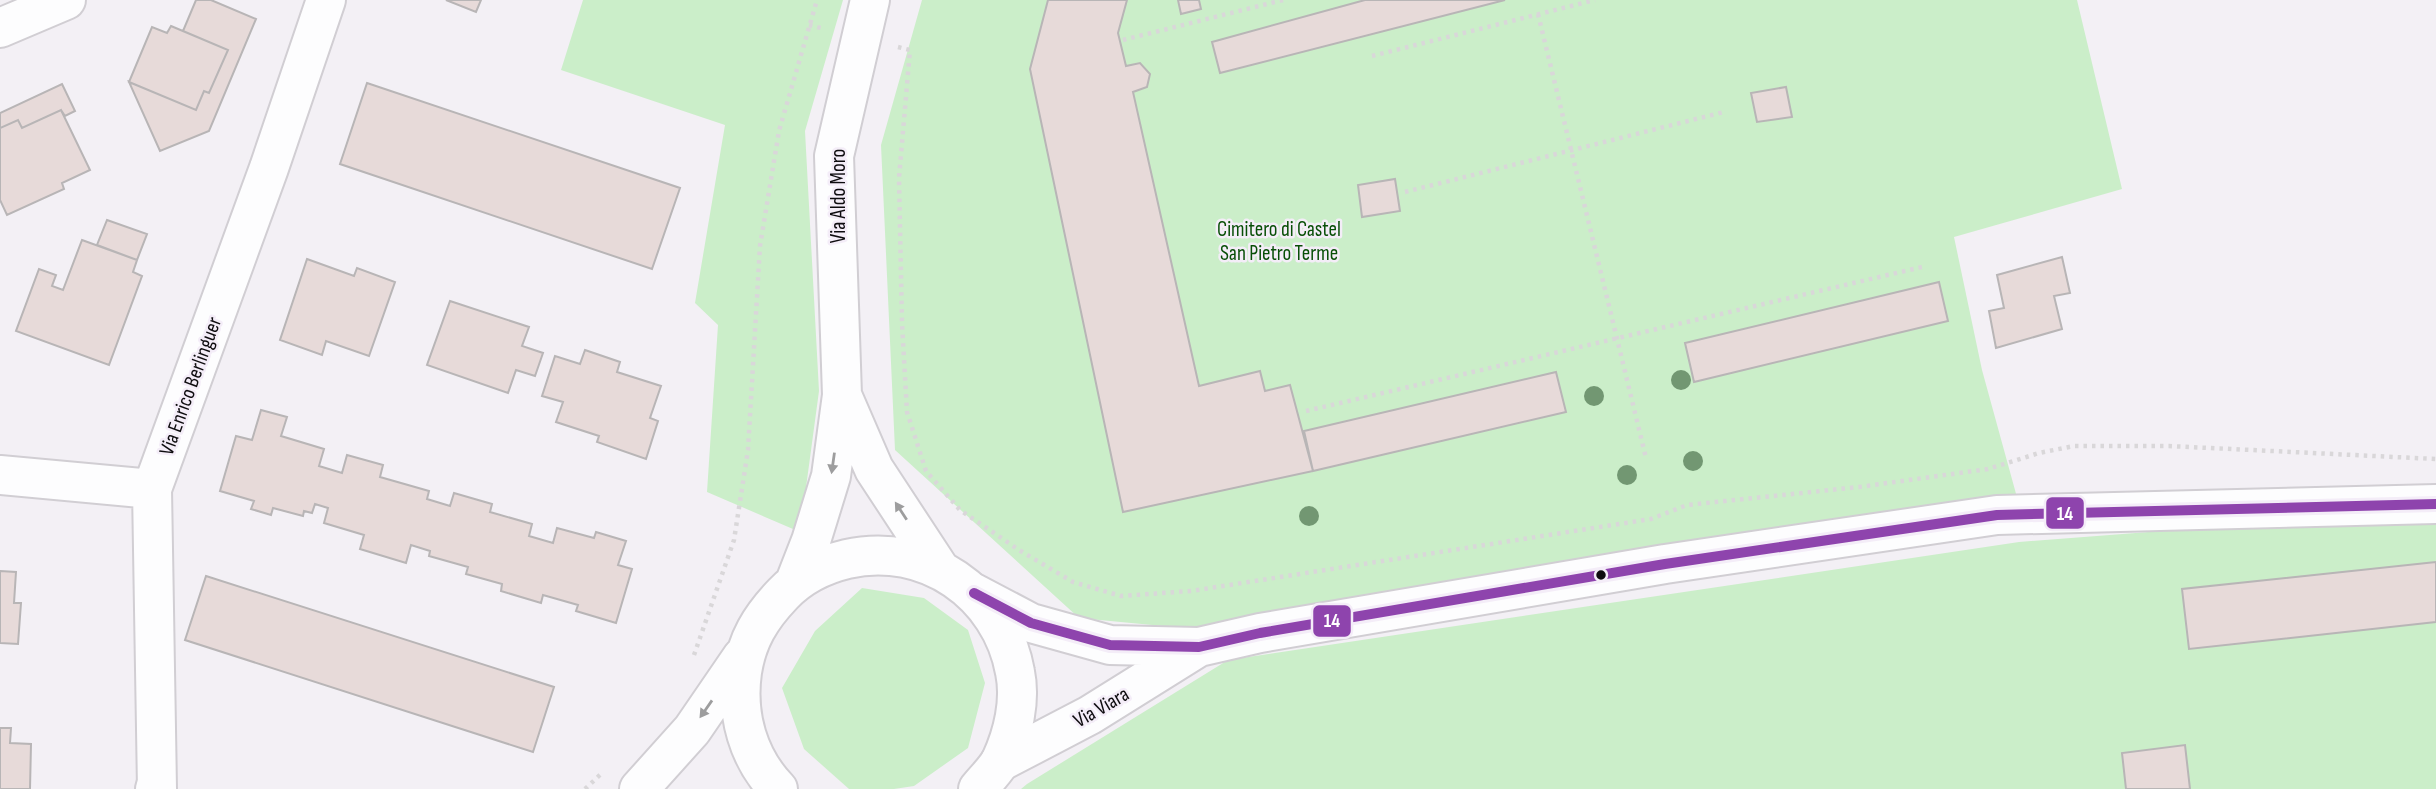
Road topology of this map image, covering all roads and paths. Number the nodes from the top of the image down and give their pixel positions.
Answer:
1 (66, 0) edge
2 (326, 0) edge
3 (817, 0) edge
4 (870, 0) edge
5 (1283, 0) edge
6 (1595, 0) edge
7 (1538, 14) junction
8 (0, 28) edge
9 (862, 37) junction
10 (1123, 40) dead end
11 (1372, 56) dead end
12 (1724, 112) dead end
13 (1571, 150) junction
14 (1405, 192) dead end
15 (1922, 267) dead end
16 (1616, 339) junction
17 (842, 395) junction
18 (1306, 411) dead end
19 (1646, 458) dead end
20 (2436, 459) edge
21 (0, 475) edge
22 (152, 489) junction
23 (2436, 504) edge
24 (939, 568) junction
25 (794, 582) junction
26 (974, 593) junction
27 (1199, 647) junction
28 (745, 653) junction
29 (690, 664) dead end
30 (604, 771) dead end
31 (989, 776) edge
32 (156, 788) edge
33 (585, 789) edge
34 (639, 789) edge
35 (778, 789) edge

1 - 8 street
2 - 22 street, Via Enrico Berlinguer
3 - 29 path
4 - 9 street, Via Aldo Moro
5 - 10 path
6 - 7 path
7 - 11 path
7 - 13 path
9 - 17 street, Via Aldo Moro
9 - 20 path
12 - 13 path
13 - 14 path
13 - 16 path
15 - 16 path
16 - 18 path
16 - 19 path
24 -> 17 street, Via Aldo Moro
17 -> 25 street, Via Aldo Moro
21 - 22 street
22 - 32 street, Via Enrico Berlinguer
23 - 27 street, Via Viara
24 - 25 street
24 - 26 street
25 - 28 street
26 - 27 street, Via Viara
26 - 31 street
27 - 31 street, Via Viara
28 -> 34 street
28 - 35 street
30 - 33 path

